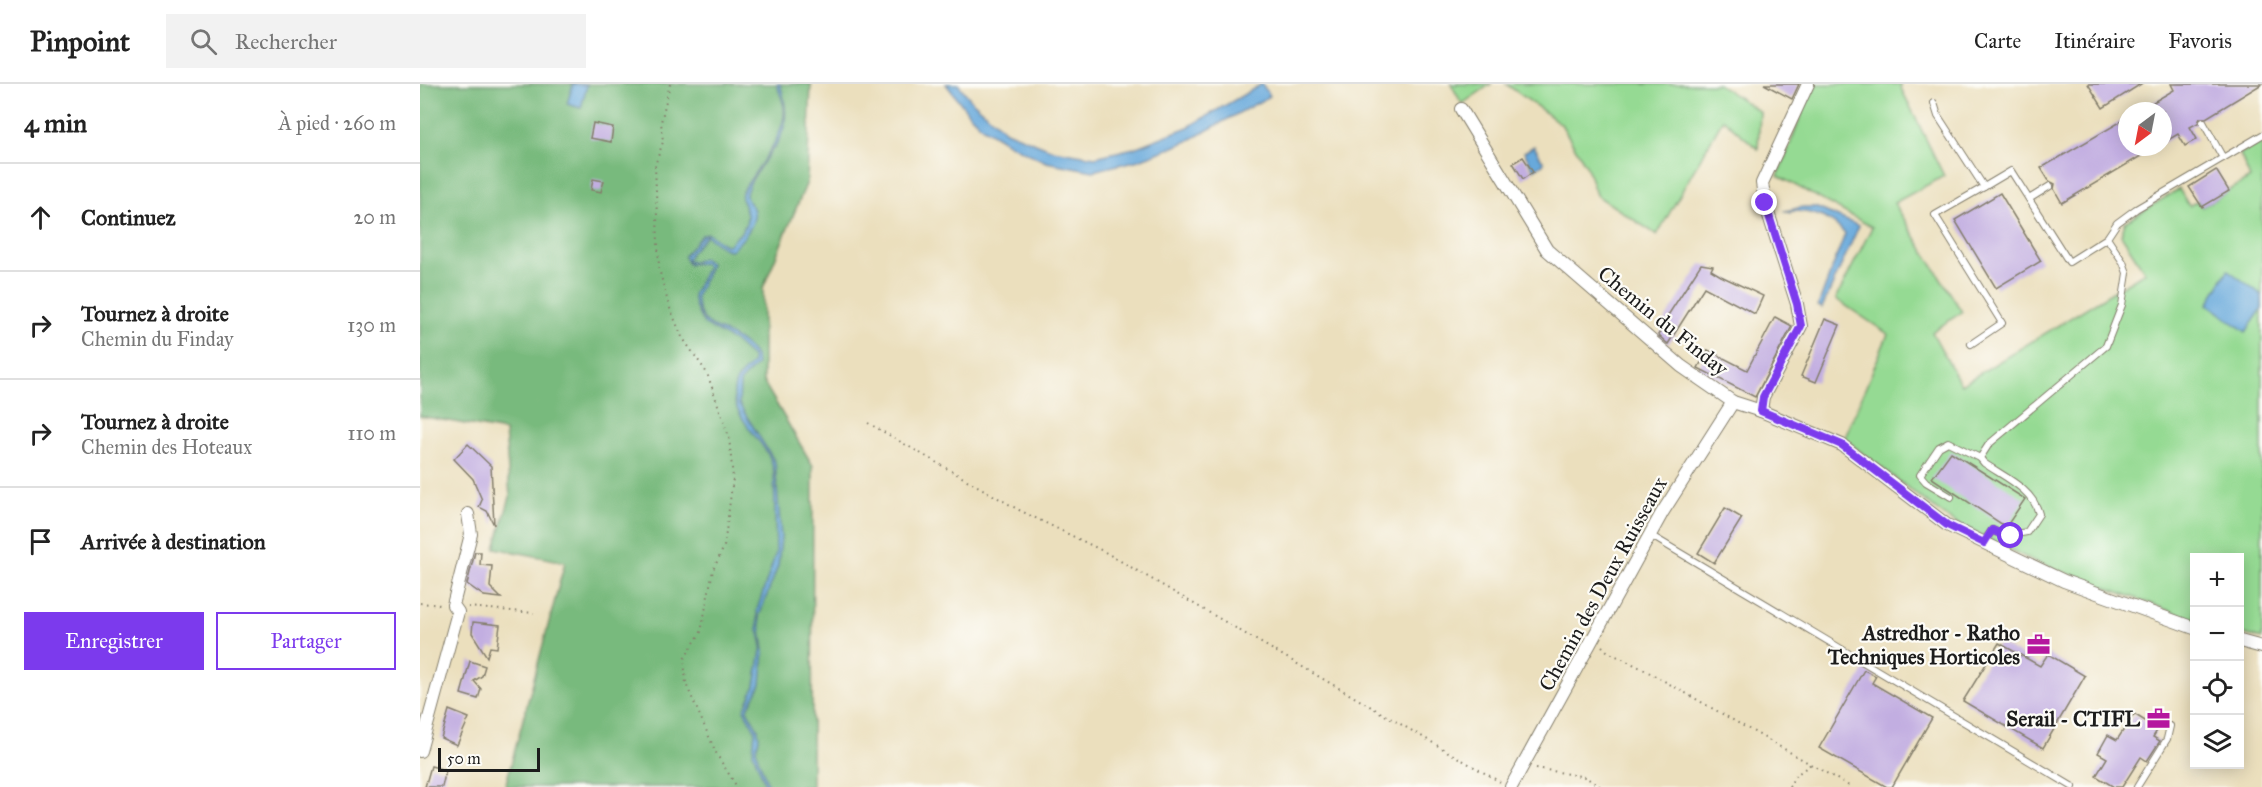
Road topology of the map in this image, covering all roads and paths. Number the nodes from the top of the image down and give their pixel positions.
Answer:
1 (670, 84) edge
2 (1808, 84) edge
3 (1934, 103) dead end
4 (1461, 108) dead end
5 (2203, 122) dead end
6 (2262, 135) edge
7 (2223, 158) junction
8 (2050, 186) dead end
9 (1984, 187) junction
10 (2029, 199) junction
11 (2107, 238) junction
12 (1971, 344) dead end
13 (1733, 402) junction
14 (1761, 411) junction
15 (868, 423) dead end
16 (1980, 458) junction
17 (1951, 497) dead end
18 (468, 514) dead end
19 (1650, 535) junction
20 (1984, 543) junction
21 (470, 607) dead end
22 (534, 612) dead end
23 (2190, 627) edge
24 (1594, 638) junction
25 (2244, 642) edge
26 (2262, 647) edge
27 (2170, 726) dead end
28 (420, 751) edge
29 (1525, 763) junction
30 (1811, 764) junction
31 (1513, 784) edge
32 (736, 787) edge
33 (1601, 787) edge
34 (1789, 787) edge
35 (1851, 787) edge
36 (2073, 787) edge
37 (2137, 787) edge

1 - 32 path
2 - 14 street
3 - 9 lane
4 - 13 street, Chemin du Finday
5 - 7 lane
6 - 7 lane
7 - 11 lane
8 - 10 lane
9 - 10 lane
9 - 12 lane
10 - 11 lane
11 - 16 lane
13 - 14 street, Chemin du Finday
13 - 19 street, Chemin des Deux Ruisseaux
14 - 20 street, Chemin du Finday
15 - 31 path
16 - 17 lane
16 - 20 lane
18 - 28 street
19 - 24 street, Chemin des Deux Ruisseaux
19 - 36 lane
20 - 23 street, Chemin du Finday
21 - 22 path
24 - 29 street, Chemin des Deux Ruisseaux
24 - 30 path
25 - 26 street
27 - 37 lane
29 - 31 street, Chemin des Deux Ruisseaux
29 - 33 path
30 - 34 path
30 - 35 path

